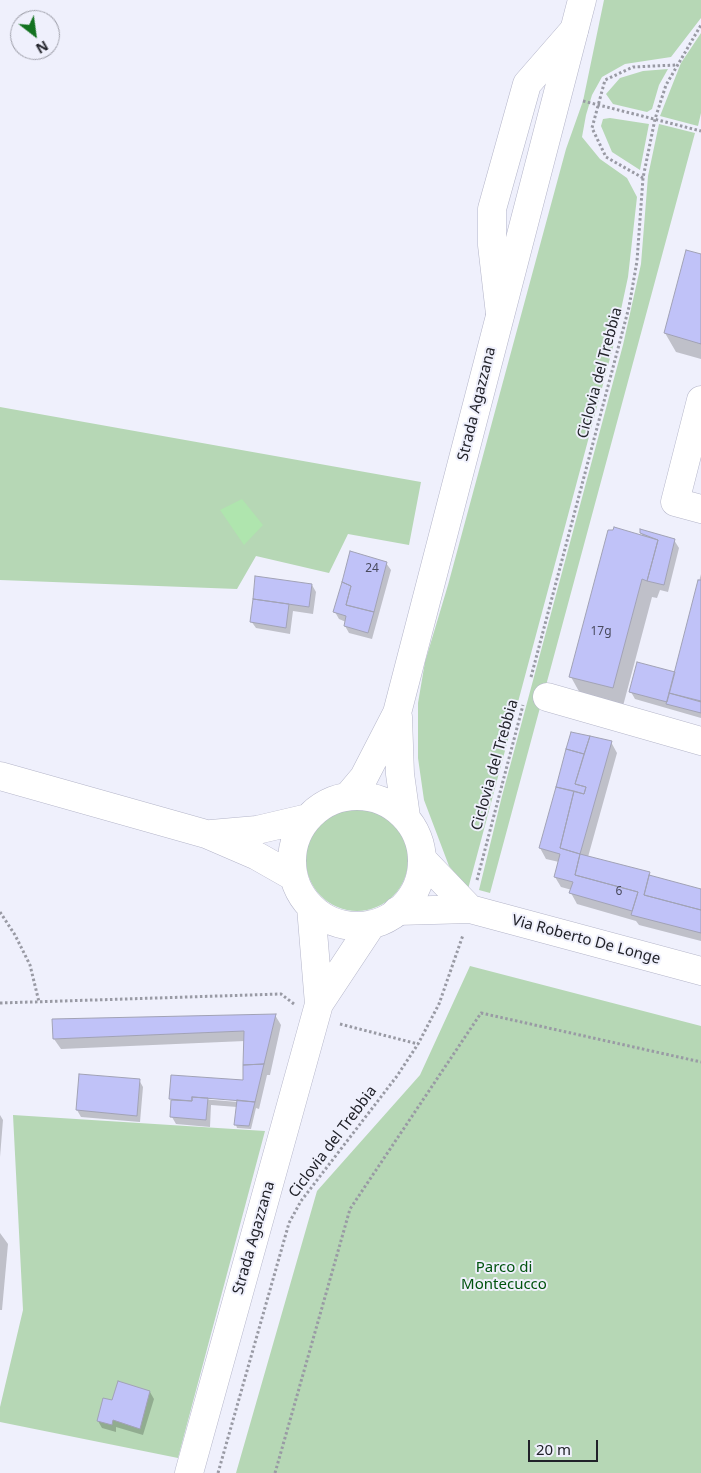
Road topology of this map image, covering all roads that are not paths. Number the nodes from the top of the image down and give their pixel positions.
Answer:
1 (582, 0) edge
2 (701, 400) edge
3 (696, 444) edge
4 (701, 509) edge
5 (534, 694) road end
6 (397, 713) junction
7 (701, 741) edge
8 (0, 776) edge
9 (348, 796) junction
10 (406, 817) junction
11 (308, 818) junction
12 (206, 834) junction
13 (422, 859) junction
14 (294, 877) junction
15 (312, 908) junction
16 (470, 909) junction
17 (397, 912) junction
18 (372, 924) junction
19 (701, 971) edge
20 (317, 1011) junction
21 (189, 1473) edge

1 - 6 main road, Strada Agazzana
2 - 3 main road
3 - 4 main road
5 - 7 main road
6 - 9 main road, Strada Agazzana
6 - 10 main road
8 - 12 main road
9 - 10 main road
9 - 11 main road
10 - 13 main road
11 - 12 main road
11 - 14 main road
12 - 14 main road
13 - 16 main road
13 - 17 main road
14 - 15 main road
15 - 18 main road
15 - 20 main road
16 - 17 main road
16 - 19 main road, Via Roberto De Longe
17 - 18 main road
18 - 20 main road
20 - 21 main road, Strada Agazzana

